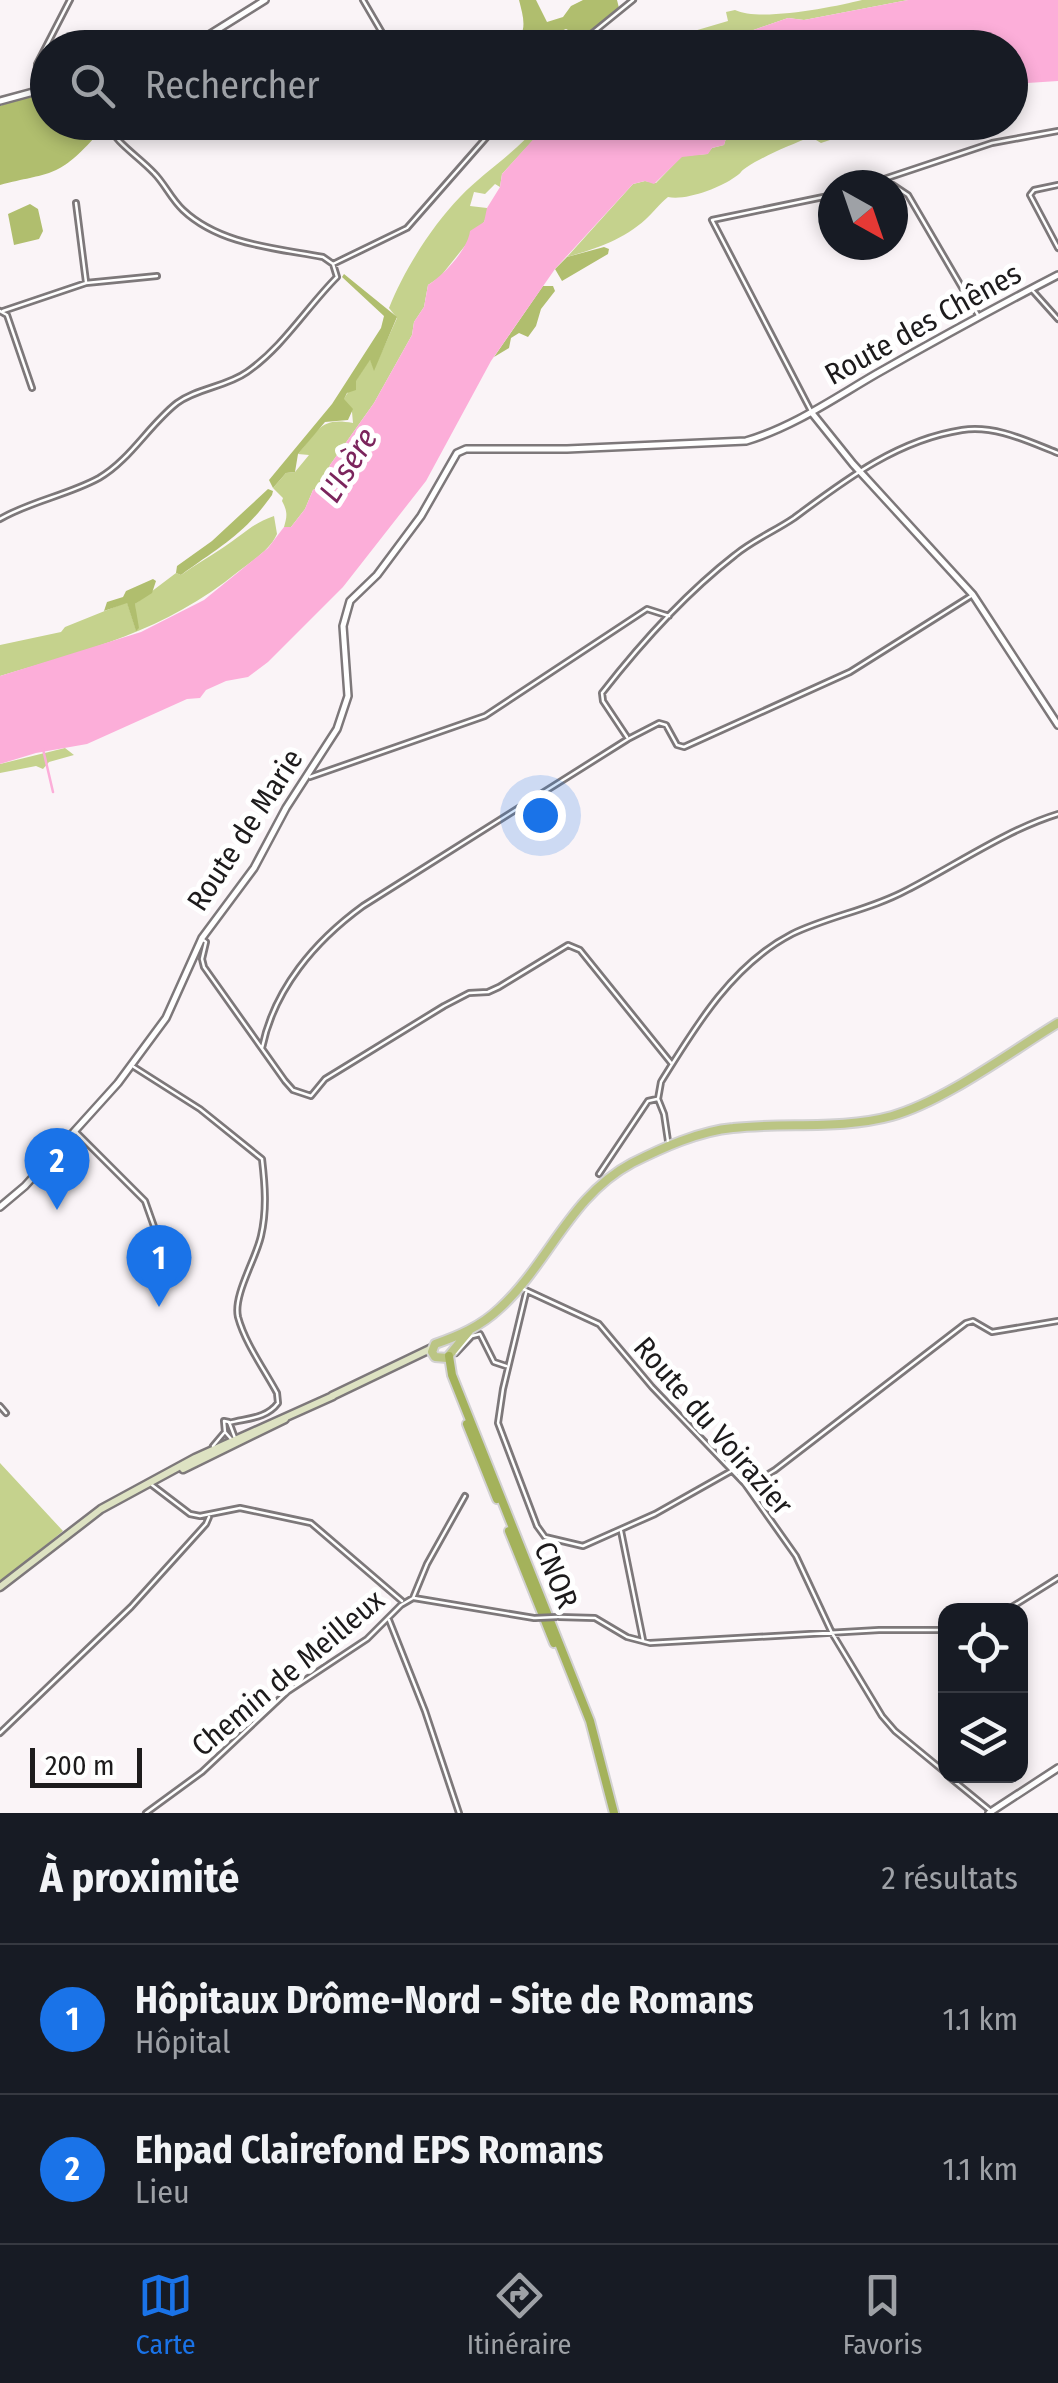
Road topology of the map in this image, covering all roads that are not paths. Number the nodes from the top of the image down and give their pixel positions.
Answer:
1 (70, 0) edge
2 (264, 0) edge
3 (363, 0) edge
4 (633, 0) edge
5 (54, 30) edge
6 (216, 30) edge
7 (380, 30) edge
8 (596, 30) edge
9 (30, 91) edge
10 (0, 101) edge
11 (1058, 130) edge
12 (1028, 136) edge
13 (118, 140) edge
14 (484, 140) edge
15 (1007, 140) edge
16 (908, 171) edge
17 (1058, 185) edge
18 (908, 196) edge
19 (818, 198) edge
20 (76, 203) dead end
21 (1058, 248) edge
22 (333, 264) junction
23 (1058, 275) edge
24 (156, 276) dead end
25 (86, 283) junction
26 (1031, 289) junction
27 (1, 311) edge
28 (978, 316) junction
29 (1058, 319) edge
30 (32, 388) dead end
31 (812, 413) junction
32 (1058, 446) edge
33 (460, 451) joint
34 (1056, 452) edge
35 (859, 470) junction
36 (0, 519) edge
37 (973, 595) junction
38 (669, 616) junction
39 (1058, 725) edge
40 (628, 739) junction
41 (304, 778) junction
42 (1058, 814) edge
43 (202, 938) junction
44 (1058, 1022) edge
45 (262, 1048) junction
46 (672, 1064) junction
47 (133, 1066) junction
48 (658, 1098) junction
49 (74, 1130) junction
50 (670, 1147) junction
51 (598, 1174) dead end
52 (0, 1207) edge
53 (162, 1249) dead end
54 (523, 1289) junction
55 (1058, 1321) edge
56 (444, 1353) junction
57 (508, 1367) junction
58 (0, 1406) edge
59 (6, 1412) dead end
60 (227, 1427) junction
61 (236, 1440) junction
62 (195, 1458) junction
63 (733, 1470) junction
64 (151, 1484) junction
65 (747, 1487) junction
66 (137, 1490) junction
67 (466, 1496) dead end
68 (209, 1517) junction
69 (620, 1529) junction
70 (1058, 1578) edge
71 (0, 1587) edge
72 (413, 1598) junction
73 (404, 1602) junction
74 (1018, 1603) edge
75 (388, 1619) junction
76 (938, 1630) edge
77 (832, 1634) junction
78 (642, 1642) junction
79 (0, 1733) edge
80 (938, 1767) edge
81 (1058, 1768) edge
82 (957, 1783) edge
83 (146, 1813) edge
84 (458, 1813) edge
85 (611, 1813) edge
86 (991, 1813) edge

1 - 5 street
2 - 6 street
3 - 7 street
4 - 8 street
9 - 10 street
11 - 12 street
13 - 22 street
14 - 22 street
15 - 16 street
17 - 21 street
18 - 28 street
19 - 31 street
20 - 25 street
22 - 36 street
23 - 26 street, Route des Chênes
24 - 25 street
25 - 27 street
26 - 28 street, Route des Chênes
26 - 29 street
27 - 30 street
28 - 31 street, Route des Chênes
31 - 33 street, Route des Chênes
31 - 35 street
32 - 34 street
33 - 41 street, Route de Marie
34 - 35 street
35 - 37 street
35 - 38 street
37 - 39 street
37 - 40 street
38 - 40 street
38 - 41 street
40 - 45 street
41 - 43 street, Route de Marie
42 - 46 street
43 - 45 street
43 - 47 street, Route de Marie
44 - 50 main road
45 - 46 street
46 - 48 street
47 - 49 street, Route de Marie
47 - 60 street
48 - 50 street
48 - 51 street
49 - 52 street, Route de Marie
49 - 53 street
50 - 54 main road
54 - 56 main road
54 - 57 street
54 - 63 street, Route du Voirazier
55 - 65 street
56 - 57 street
56 - 61 main road
56 - 85 highway, CNOR
57 - 69 street
58 - 59 street
60 - 61 street
60 - 62 street
61 - 62 main road
61 - 64 main road
62 - 66 main road
63 - 65 street, Route du Voirazier
63 - 69 street
64 - 66 main road
64 - 68 street
65 - 77 street, Route du Voirazier
66 - 71 main road
67 - 72 street, Chemin de Meilleux
68 - 73 street
68 - 79 street
69 - 78 street
70 - 74 street
72 - 73 street, Chemin de Meilleux
72 - 78 street, bridge
73 - 75 street, Chemin de Meilleux
75 - 83 street, Chemin de Meilleux
75 - 84 street
76 - 77 street
77 - 78 street
77 - 80 street, Route du Voirazier
81 - 86 street
82 - 86 street, Route du Voirazier

